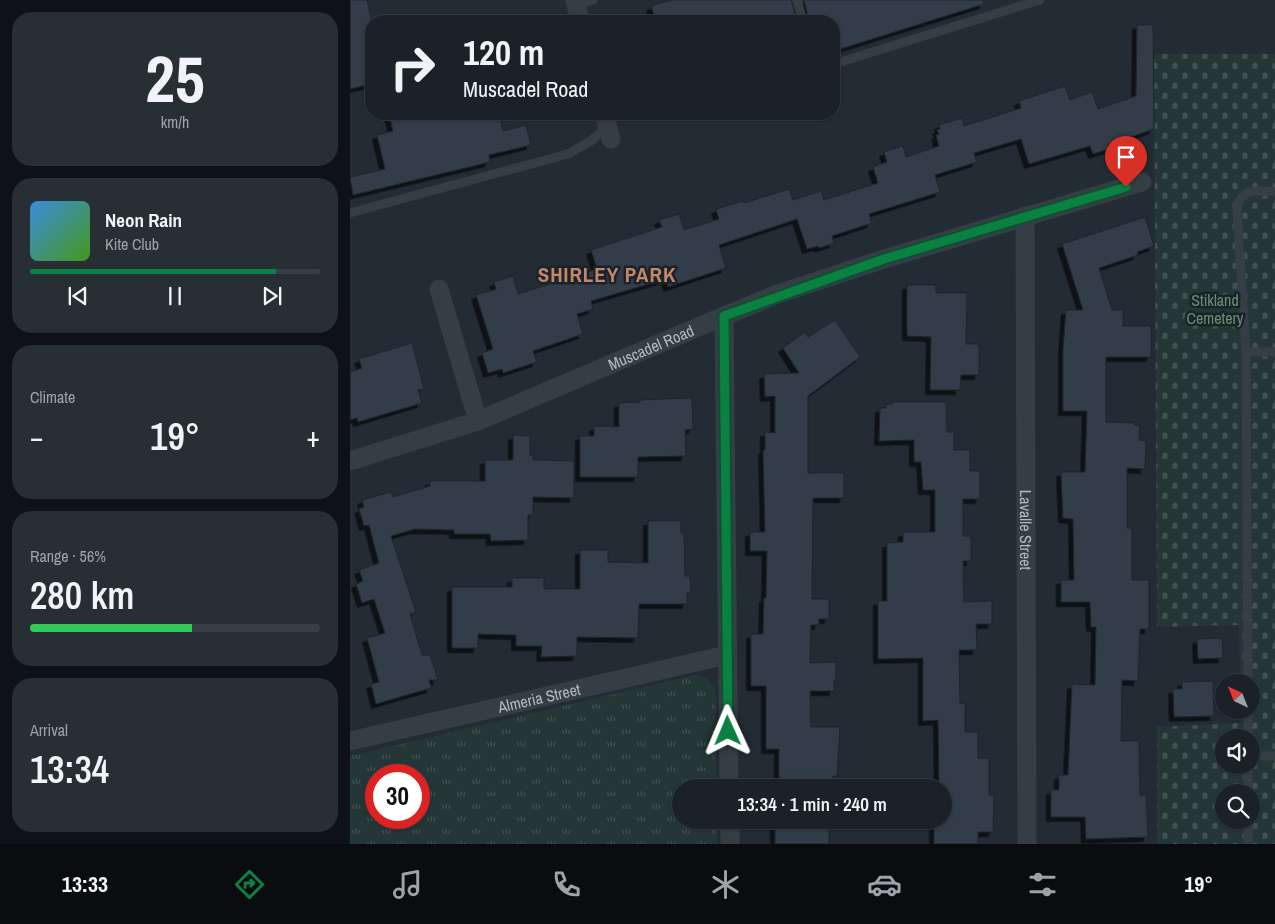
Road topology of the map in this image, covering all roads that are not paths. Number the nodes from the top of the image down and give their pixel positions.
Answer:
1 (797, 0) edge
2 (1040, 0) edge
3 (801, 15) edge
4 (840, 62) edge
5 (606, 124) edge
6 (1142, 182) dead end
7 (1275, 192) edge
8 (350, 213) edge
9 (1025, 216) junction
10 (439, 289) dead end
11 (724, 316) junction
12 (1246, 352) junction
13 (1275, 352) edge
14 (478, 421) junction
15 (350, 461) edge
16 (727, 655) junction
17 (1248, 674) edge
18 (350, 741) edge
19 (1260, 756) edge
20 (1275, 756) edge
21 (729, 779) edge
22 (730, 829) edge
23 (1248, 829) edge
24 (730, 844) edge
25 (1027, 844) edge
26 (1248, 844) edge

1 - 3 lane
2 - 4 lane
5 - 8 lane
6 - 9 street, Muscadel Road
7 - 12 lane
9 - 11 street, Muscadel Road
9 - 25 street, Lavalle Street
10 - 14 street
11 - 14 street, Muscadel Road
11 - 16 street
12 - 13 lane
12 - 17 lane
14 - 15 street, Muscadel Road
16 - 18 street, Almeria Street
16 - 21 street
19 - 20 lane
22 - 24 street
23 - 26 lane

